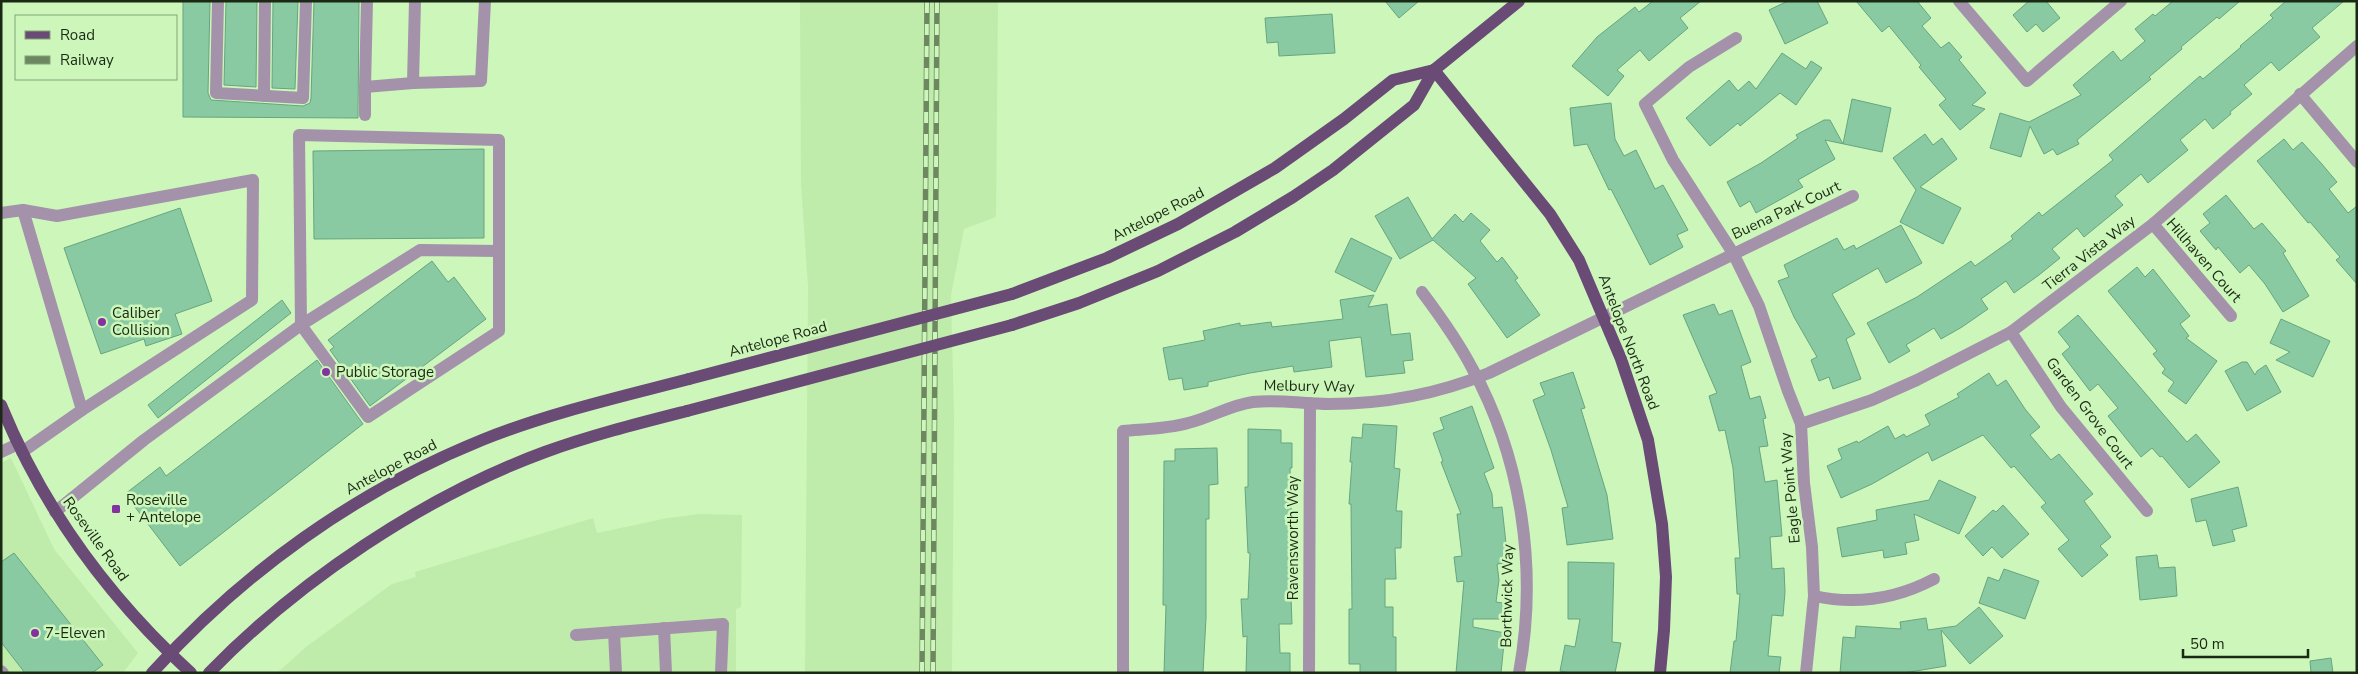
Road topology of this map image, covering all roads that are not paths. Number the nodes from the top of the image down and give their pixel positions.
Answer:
1 (218, 1) edge
2 (265, 1) edge
3 (306, 1) edge
4 (367, 1) edge
5 (415, 1) edge
6 (485, 1) edge
7 (1519, 1) edge
8 (1959, 1) edge
9 (2121, 1) edge
10 (1736, 38) dead end
11 (2357, 46) edge
12 (1434, 70) junction
13 (412, 83) junction
14 (365, 87) junction
15 (2300, 94) junction
16 (264, 96) junction
17 (365, 115) dead end
18 (2357, 162) edge
19 (1853, 196) dead end
20 (23, 210) junction
21 (1, 213) edge
22 (2153, 224) junction
23 (499, 251) junction
24 (1733, 253) junction
25 (1422, 292) dead end
26 (2231, 316) dead end
27 (1602, 318) junction
28 (301, 325) junction
29 (2011, 332) junction
30 (1477, 378) junction
31 (1310, 403) junction
32 (1, 405) edge
33 (82, 410) junction
34 (1802, 424) junction
35 (20, 448) junction
36 (1, 452) edge
37 (2147, 511) dead end
38 (54, 512) junction
39 (1934, 579) dead end
40 (1814, 596) junction
41 (664, 628) junction
42 (614, 632) junction
43 (576, 634) dead end
44 (170, 653) junction
45 (152, 673) edge
46 (191, 673) edge
47 (209, 673) edge
48 (616, 673) edge
49 (666, 673) edge
50 (721, 673) edge
51 (1123, 673) edge
52 (1309, 673) edge
53 (1519, 673) edge
54 (1660, 673) edge
55 (1806, 673) edge

1 - 16 street
2 - 16 street
3 - 16 street
4 - 14 street
5 - 13 street
6 - 13 street
7 - 12 main road, Antelope Road
8 - 9 street
10 - 24 street, Eagle Point Way
11 - 15 street, Tierra Vista Way
12 - 27 main road, Antelope North Road
12 - 44 main road, Antelope Road, bridge
12 - 47 main road, Antelope Road, bridge
13 - 14 street
14 - 17 street
15 - 18 street
15 - 22 street, Tierra Vista Way
19 - 24 street, Buena Park Court
20 - 21 street
20 - 33 street
20 - 33 street
22 - 26 street, Hillhaven Court
22 - 29 street, Tierra Vista Way
23 - 28 street
23 - 28 street
23 - 28 street
24 - 27 street, Buena Park Court
24 - 34 street, Eagle Point Way
25 - 30 street, Borthwick Way
27 - 30 street, Melbury Way
27 - 54 main road, Antelope North Road
28 - 38 street
29 - 34 street, Tierra Vista Way
29 - 37 street, Garden Grove Court
30 - 31 street, Melbury Way
30 - 53 street, Borthwick Way
31 - 51 street, Melbury Way
31 - 52 street, Ravensworth Way
32 - 35 main road, Roseville Road
33 - 35 street
34 - 40 street, Eagle Point Way
35 - 36 street
35 - 38 main road, Roseville Road
38 - 44 main road, Roseville Road
39 - 40 street
40 - 55 street, Eagle Point Way
41 - 42 street
41 - 49 street
41 - 50 street
42 - 43 street
42 - 48 street
44 - 45 main road, Antelope Road
44 - 46 main road, Roseville Road

